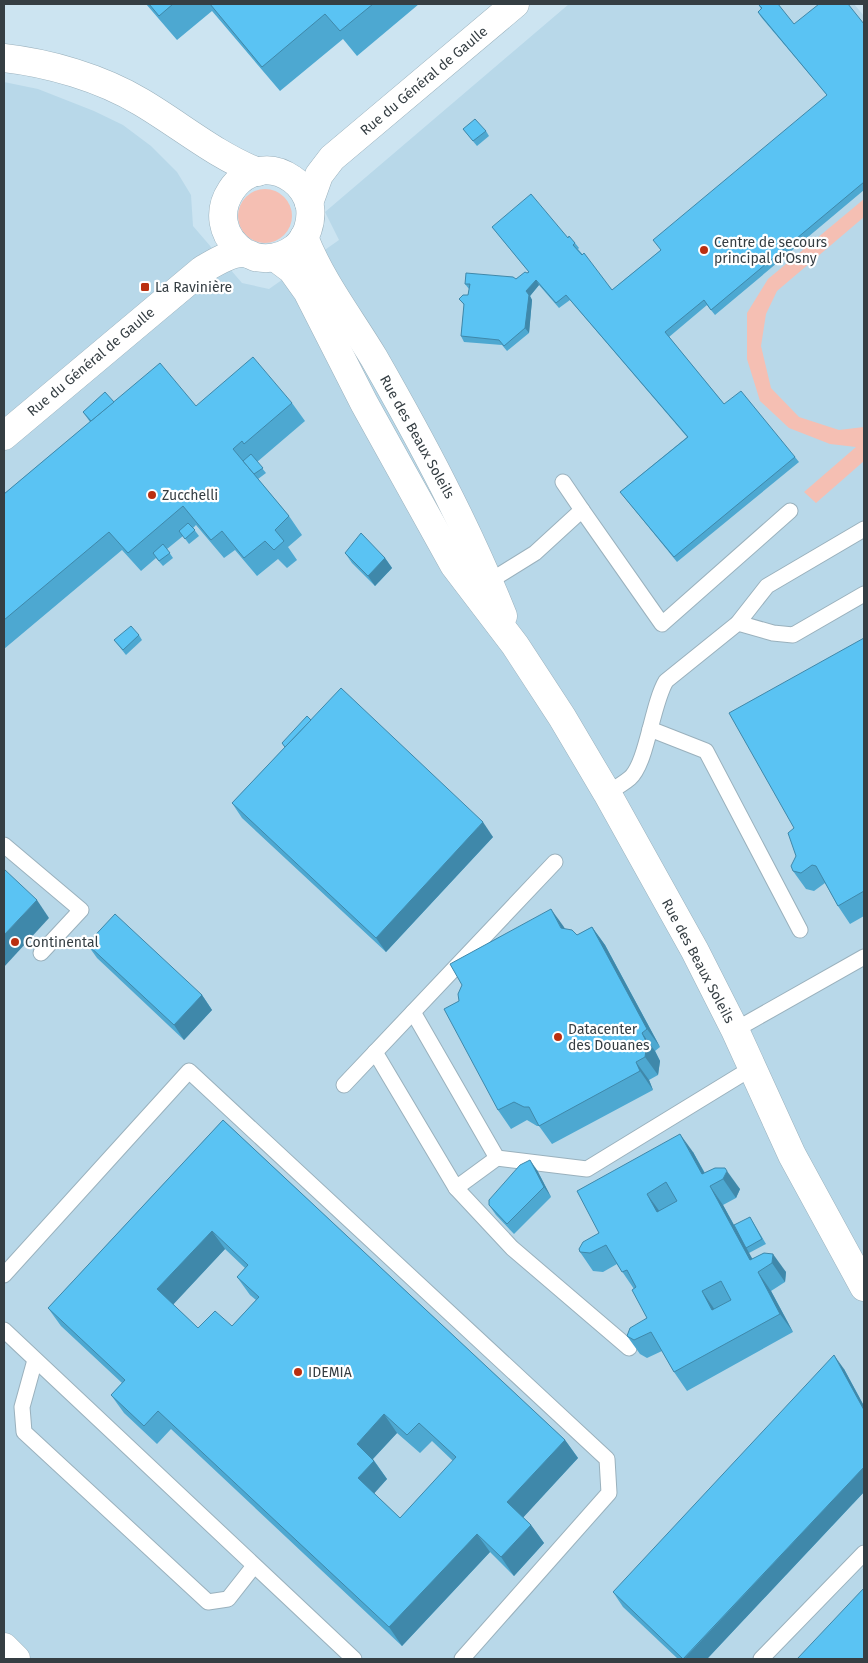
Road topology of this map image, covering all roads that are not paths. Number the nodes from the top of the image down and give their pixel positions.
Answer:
1 (515, 4) edge
2 (4, 58) edge
3 (197, 139) junction
4 (332, 158) junction
5 (270, 173) junction
6 (225, 201) junction
7 (309, 203) junction
8 (226, 231) junction
9 (304, 237) junction
10 (245, 253) junction
11 (276, 258) junction
12 (202, 270) junction
13 (4, 436) edge
14 (423, 446) junction
15 (400, 469) junction
16 (563, 482) dead end
17 (582, 510) junction
18 (790, 511) dead end
19 (864, 529) edge
20 (481, 586) junction
21 (864, 594) edge
22 (738, 623) junction
23 (650, 728) junction
24 (607, 793) junction
25 (4, 846) edge
26 (555, 862) dead end
27 (800, 930) dead end
28 (41, 953) dead end
29 (864, 957) edge
30 (412, 1012) junction
31 (735, 1030) junction
32 (375, 1052) junction
33 (752, 1068) junction
34 (344, 1085) dead end
35 (497, 1158) junction
36 (456, 1188) junction
37 (4, 1275) edge
38 (864, 1287) edge
39 (4, 1330) edge
40 (629, 1348) edge
41 (36, 1360) junction
42 (864, 1553) edge
43 (254, 1566) junction
44 (4, 1647) edge
45 (16, 1659) edge
46 (354, 1659) edge
47 (462, 1659) edge
48 (761, 1659) edge

1 - 4 main road, Rue du Général de Gaulle
2 - 3 main road
3 - 5 main road
3 - 6 main road
4 - 5 main road
4 - 7 main road
5 - 6 main road
5 - 7 main road
6 - 8 main road
7 - 9 main road
8 - 10 main road
8 - 12 main road
9 - 11 main road
9 - 14 main road, Rue des Beaux Soleils
10 - 11 main road
10 - 12 main road
11 - 15 main road, Rue des Beaux Soleils
12 - 13 main road, Rue du Général de Gaulle
14 - 15 lane
14 - 20 main road, Rue des Beaux Soleils
15 - 20 main road, Rue des Beaux Soleils
16 - 17 lane
17 - 18 lane
17 - 20 lane
19 - 22 lane
20 - 24 main road, Rue des Beaux Soleils
21 - 22 lane
22 - 23 lane
23 - 24 lane
23 - 27 lane
24 - 31 main road, Rue des Beaux Soleils
25 - 28 lane
26 - 30 lane
29 - 31 lane
30 - 32 lane
30 - 35 lane
31 - 33 main road, Rue des Beaux Soleils
32 - 34 lane
32 - 36 lane
33 - 35 lane
33 - 38 main road, Rue des Beaux Soleils
35 - 36 lane
36 - 40 lane
37 - 47 lane
39 - 41 lane
41 - 43 lane
41 - 43 lane
42 - 48 lane
43 - 46 lane
44 - 45 main road

